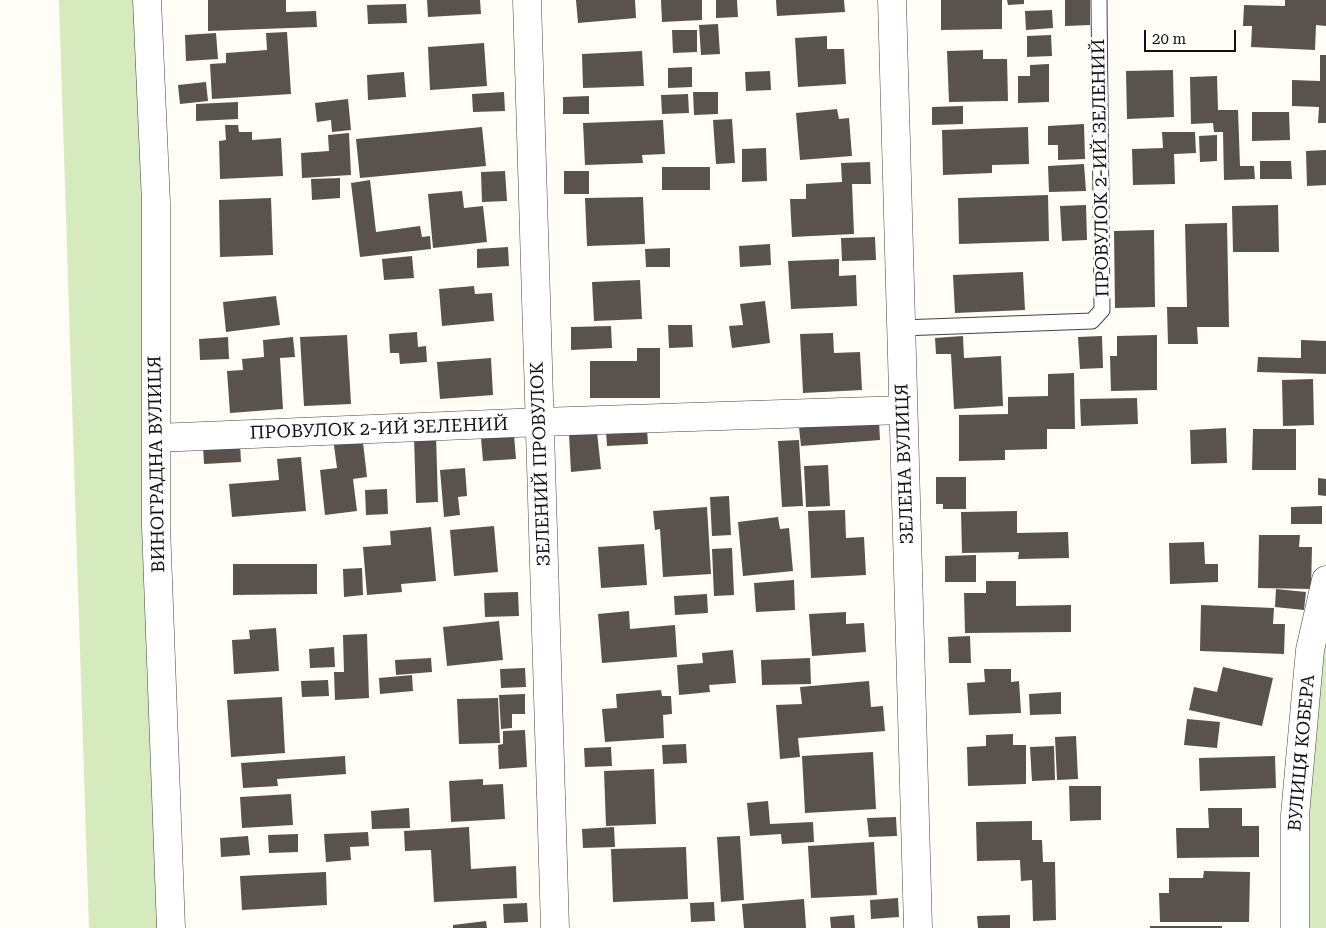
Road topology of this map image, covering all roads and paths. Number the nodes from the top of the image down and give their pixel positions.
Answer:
1 (147, 0) edge
2 (527, 0) edge
3 (892, 0) edge
4 (1099, 0) edge
5 (901, 328) junction
6 (903, 410) junction
7 (540, 422) junction
8 (156, 438) junction
9 (1326, 580) edge
10 (171, 928) edge
11 (555, 928) edge
12 (918, 928) edge
13 (1295, 928) edge

1 - 8 street, ВИНОГРАДНА ВУЛИЦЯ
2 - 7 street, ЗЕЛЕНИЙ ПРОВУЛОК
3 - 5 street, ЗЕЛЕНА ВУЛИЦЯ
4 - 5 lane, ПРОВУЛОК 2-ИЙ ЗЕЛЕНИЙ
5 - 6 street, ЗЕЛЕНА ВУЛИЦЯ
6 - 7 street, ПРОВУЛОК 2-ИЙ ЗЕЛЕНИЙ
6 - 12 street, ЗЕЛЕНА ВУЛИЦЯ
7 - 8 street, ПРОВУЛОК 2-ИЙ ЗЕЛЕНИЙ
7 - 11 street, ЗЕЛЕНИЙ ПРОВУЛОК
8 - 10 street, ВИНОГРАДНА ВУЛИЦЯ
9 - 13 street, ВУЛИЦЯ КОБЕРА

